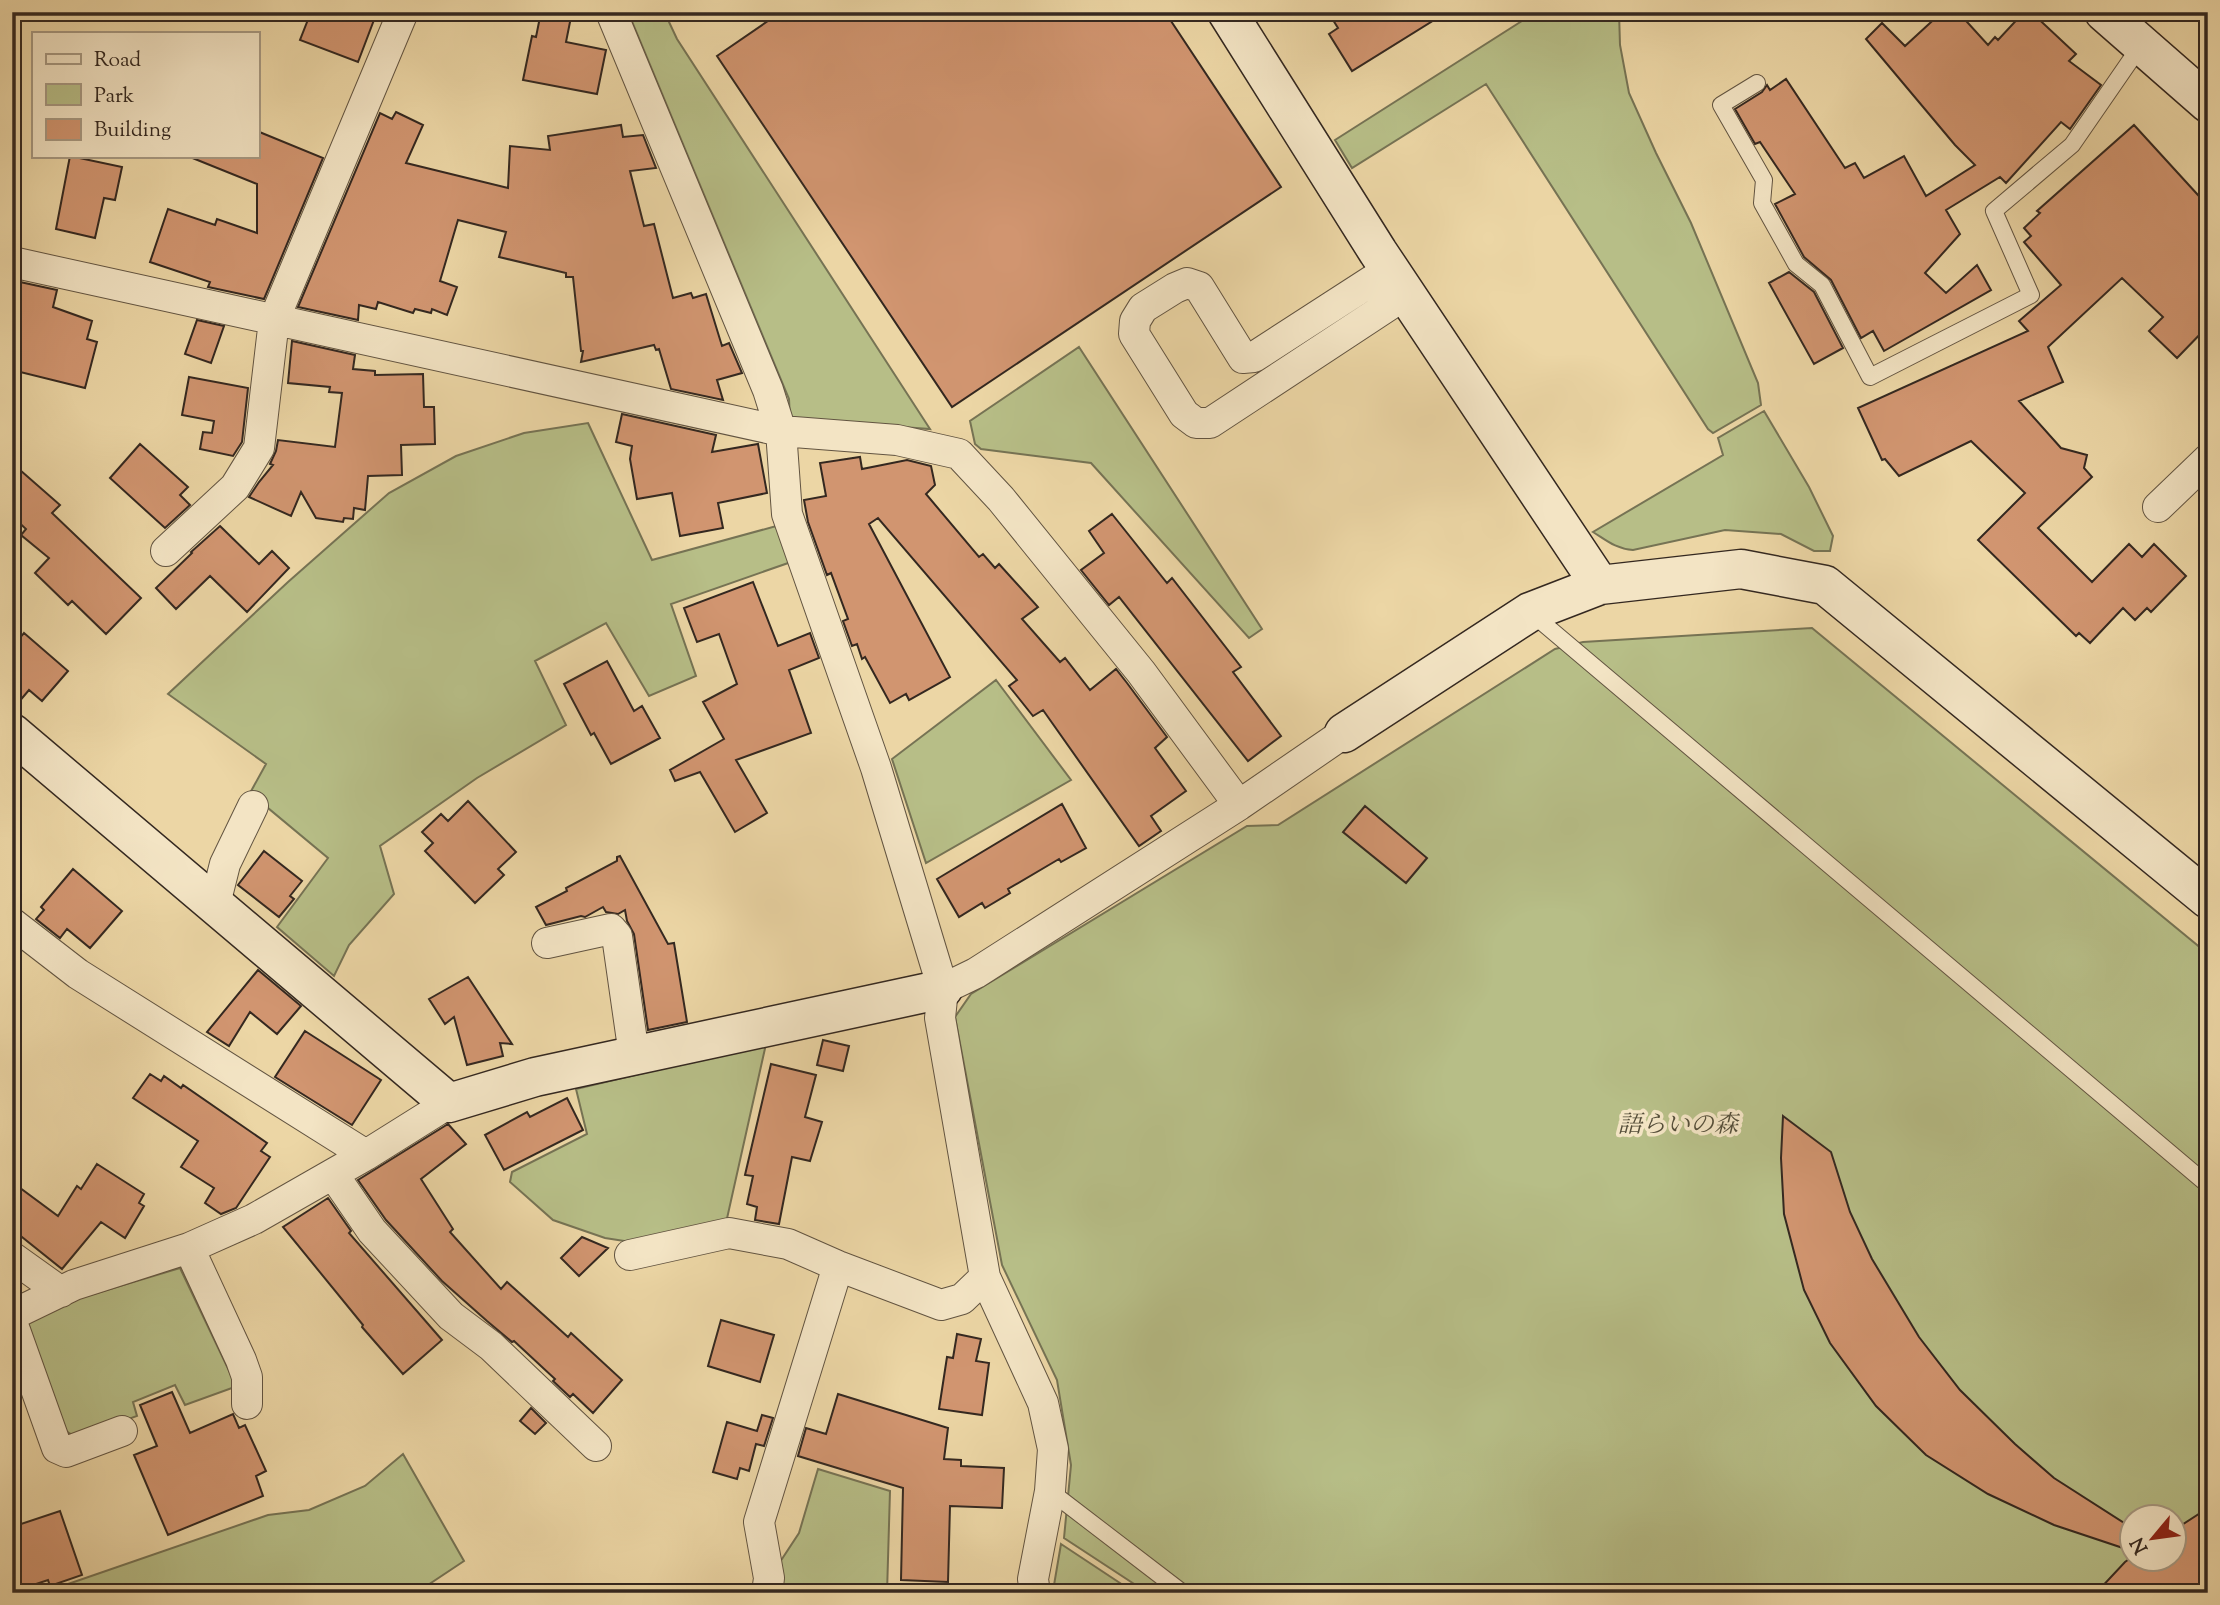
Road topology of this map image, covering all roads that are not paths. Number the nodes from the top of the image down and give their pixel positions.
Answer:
1 (403, 12) edge
2 (611, 12) edge
3 (1227, 12) edge
4 (2104, 12) edge
5 (2141, 45) junction
6 (1757, 83) dead end
7 (2208, 103) edge
8 (12, 262) edge
9 (1398, 281) junction
10 (274, 320) junction
11 (781, 431) junction
12 (2208, 459) edge
13 (2158, 507) dead end
14 (166, 551) dead end
15 (1600, 585) junction
16 (1530, 612) junction
17 (12, 733) edge
18 (1345, 733) joint
19 (1239, 805) junction
20 (253, 806) dead end
21 (2208, 899) edge
22 (215, 904) junction
23 (12, 923) edge
24 (547, 943) dead end
25 (943, 989) junction
26 (634, 1055) junction
27 (449, 1104) junction
28 (366, 1155) junction
29 (333, 1174) junction
30 (2208, 1185) edge
31 (189, 1248) junction
32 (631, 1255) dead end
33 (12, 1257) edge
34 (838, 1266) junction
35 (985, 1277) junction
36 (61, 1292) junction
37 (12, 1315) edge
38 (12, 1322) edge
39 (247, 1404) dead end
40 (122, 1431) dead end
41 (596, 1446) dead end
42 (1050, 1491) junction
43 (766, 1593) edge
44 (1035, 1593) edge
45 (1183, 1593) edge

1 - 10 street
2 - 11 street
3 - 9 street
4 - 5 street
5 - 6 lane
5 - 7 street
8 - 10 street
9 - 9 street
9 - 15 street
10 - 11 street
10 - 14 street
11 - 19 street
11 - 25 street
12 - 13 street
15 - 16 street
15 - 21 street
16 - 18 street
16 - 30 lane
17 - 22 street
18 - 19 street
19 - 25 street
20 - 22 street
22 - 27 street
23 - 28 street
24 - 26 street
25 - 26 street
25 - 35 street
26 - 27 street
27 - 28 street
28 - 29 street
29 - 31 street
29 - 41 street
31 - 36 street
31 - 39 street
32 - 34 street
33 - 36 street
34 - 35 street
34 - 43 street
35 - 42 street
36 - 37 street
38 - 40 street
42 - 44 street
42 - 45 lane

